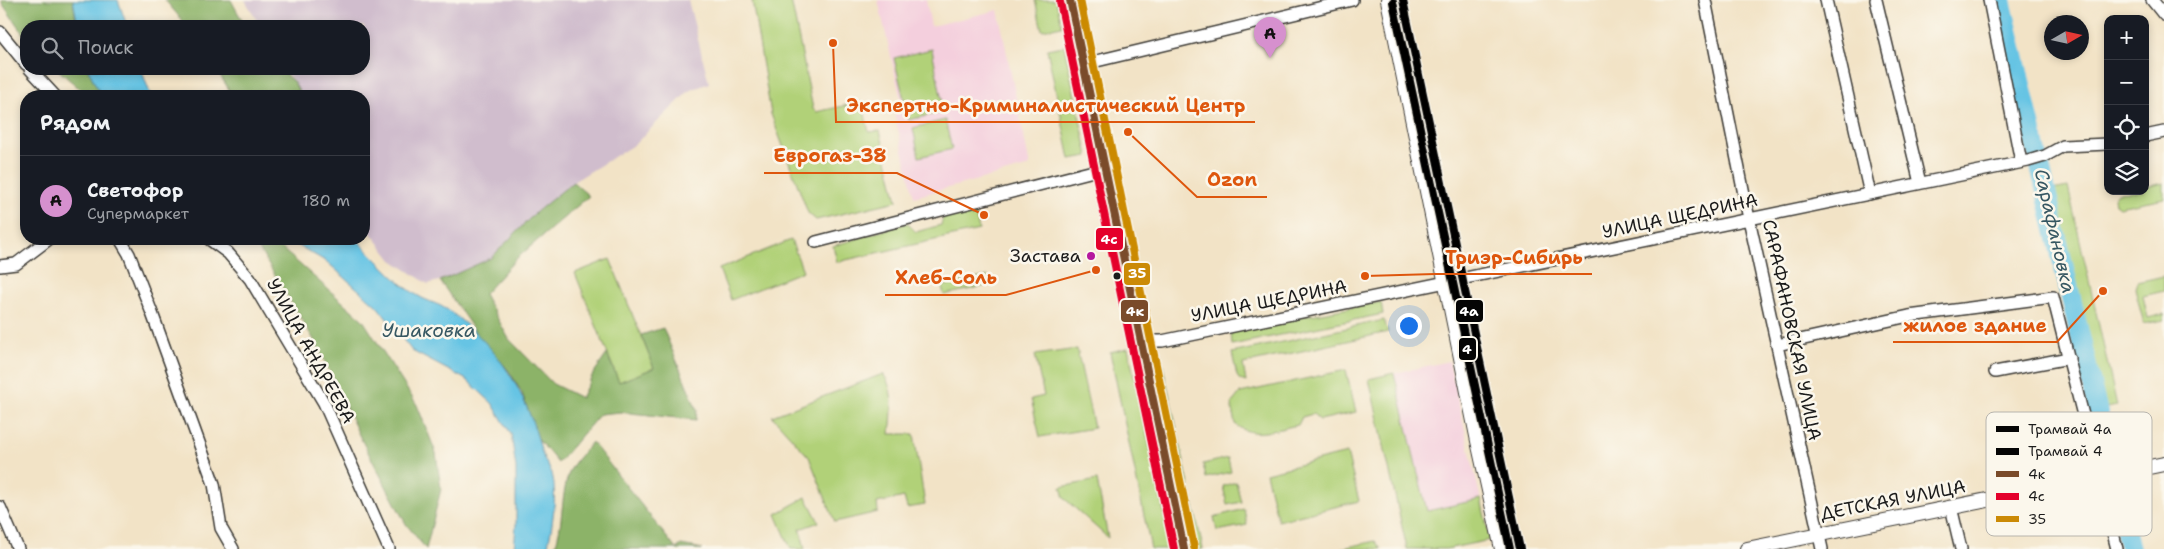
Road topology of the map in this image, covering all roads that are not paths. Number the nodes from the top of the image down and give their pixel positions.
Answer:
1 (1070, 0) edge
2 (1352, 0) edge
3 (1388, 0) edge
4 (1705, 0) edge
5 (1826, 0) edge
6 (1876, 0) edge
7 (1989, 0) edge
8 (2152, 0) edge
9 (2164, 15) edge
10 (0, 32) edge
11 (20, 57) edge
12 (1084, 64) junction
13 (36, 75) edge
14 (49, 90) edge
15 (2164, 132) edge
16 (2149, 135) edge
17 (2104, 144) edge
18 (2024, 162) junction
19 (1106, 168) junction
20 (1920, 184) junction
21 (1870, 194) junction
22 (1749, 219) junction
23 (816, 242) dead end
24 (41, 245) edge
25 (124, 245) edge
26 (217, 245) edge
27 (0, 266) edge
28 (1445, 282) junction
29 (1140, 341) junction
30 (1777, 345) junction
31 (2069, 358) junction
32 (1995, 372) dead end
33 (2083, 412) edge
34 (1986, 500) edge
35 (0, 507) edge
36 (1951, 507) junction
37 (1819, 534) junction
38 (2114, 536) edge
39 (18, 549) edge
40 (233, 549) edge
41 (389, 549) edge
42 (1184, 549) edge
43 (1502, 549) edge
44 (1747, 549) edge
45 (1822, 549) edge
46 (1961, 549) edge
47 (2117, 549) edge

1 - 12 main road
2 - 12 street
3 - 28 street
4 - 22 street, САРАФАНОВСКАЯ УЛИЦА
5 - 21 street
6 - 20 street
7 - 18 street
8 - 9 street
10 - 11 street
12 - 19 main road
13 - 14 street
15 - 16 street
17 - 18 street, УЛИЦА ЩЕДРИНА
18 - 20 street, УЛИЦА ЩЕДРИНА
19 - 23 street
19 - 29 main road
20 - 21 street, УЛИЦА ЩЕДРИНА
21 - 22 street, УЛИЦА ЩЕДРИНА
22 - 28 street, УЛИЦА ЩЕДРИНА
22 - 30 street, САРАФАНОВСКАЯ УЛИЦА
24 - 27 street
25 - 40 street
26 - 41 street, УЛИЦА АНДРЕЕВА
28 - 29 street, УЛИЦА ЩЕДРИНА
28 - 43 street
29 - 42 main road
30 - 31 street
30 - 37 street, САРАФАНОВСКАЯ УЛИЦА
31 - 32 street
31 - 33 street
34 - 36 street, ДЕТСКАЯ УЛИЦА
35 - 39 street
36 - 37 street, ДЕТСКАЯ УЛИЦА
36 - 46 street
37 - 44 street, ДЕТСКАЯ УЛИЦА
37 - 45 street, САРАФАНОВСКАЯ УЛИЦА
38 - 47 street

